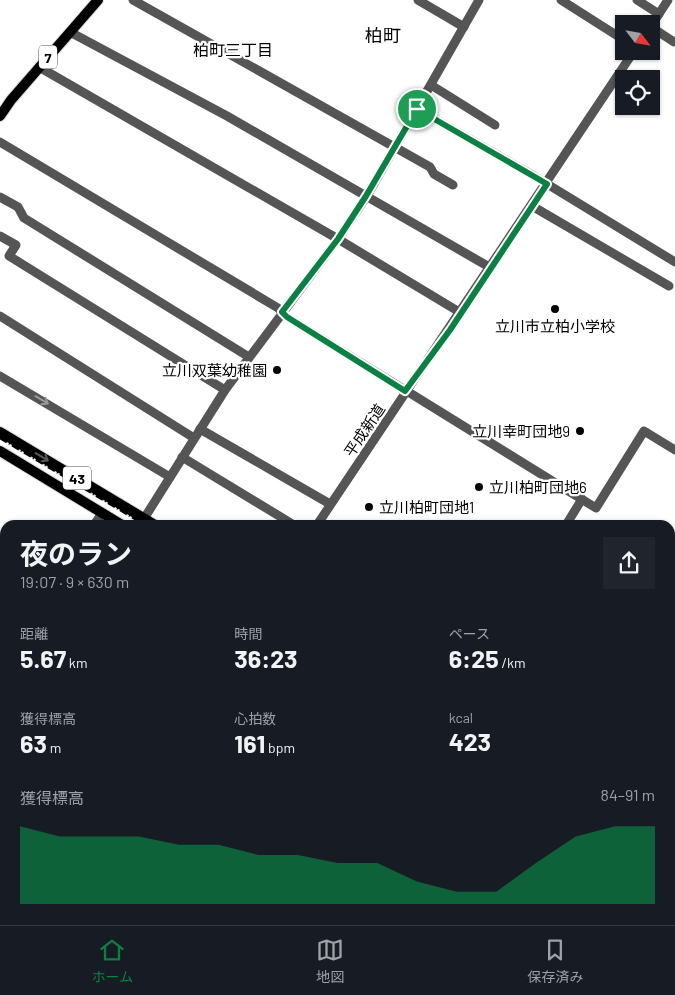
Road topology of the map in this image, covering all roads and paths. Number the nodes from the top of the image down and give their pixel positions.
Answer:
1 (98, 0) edge
2 (133, 0) edge
3 (418, 0) edge
4 (479, 0) edge
5 (561, 0) edge
6 (637, 0) edge
7 (668, 0) edge
8 (659, 14) joint
9 (464, 27) junction
10 (70, 32) junction
11 (660, 32) edge
12 (615, 34) edge
13 (674, 42) edge
14 (628, 60) edge
15 (40, 67) junction
16 (431, 84) junction
17 (417, 109) junction
18 (0, 116) edge
19 (495, 125) dead end
20 (0, 142) edge
21 (395, 147) junction
22 (547, 184) junction
23 (453, 185) dead end
24 (366, 196) junction
25 (0, 197) edge
26 (532, 206) junction
27 (0, 236) edge
28 (338, 239) junction
29 (675, 262) edge
30 (491, 268) junction
31 (669, 286) dead end
32 (282, 312) junction
33 (461, 313) junction
34 (0, 316) edge
35 (249, 357) junction
36 (0, 376) edge
37 (225, 390) junction
38 (405, 391) junction
39 (200, 429) junction
40 (0, 432) edge
41 (194, 438) junction
42 (675, 450) edge
43 (0, 451) edge
44 (182, 457) junction
45 (170, 477) junction
46 (582, 499) junction
47 (330, 504) junction
48 (102, 513) junction
49 (97, 520) edge
50 (114, 520) edge
51 (139, 520) edge
52 (143, 520) edge
53 (286, 520) edge
54 (321, 520) edge
55 (569, 520) edge

1 - 10 main road, 7
2 - 21 street
3 - 9 street
4 - 9 street
5 - 12 street
6 - 8 street
7 - 8 street
9 - 16 street
10 - 15 main road, 7
10 - 24 street
11 - 13 street
14 - 22 street, 平成新道
15 - 18 main road, 7
15 - 28 street
16 - 17 street
16 - 19 street
17 - 21 street
17 - 22 street
20 - 32 street
21 - 23 street
21 - 24 street
22 - 26 street, 平成新道
22 - 29 street
24 - 28 street
24 - 30 street
25 - 35 street
26 - 30 street, 平成新道
26 - 31 street
27 - 37 street
28 - 32 street
28 - 33 street
30 - 33 street, 平成新道
32 - 35 street
32 - 38 street
33 - 38 street, 平成新道
34 - 41 street
35 - 37 street
36 -> 45 street
37 - 39 street
38 - 46 street
38 - 47 street, 平成新道
39 - 41 street
39 - 47 street
40 -> 51 main road, 43
41 - 44 street
42 - 46 street
43 - 48 main road, 43
44 - 45 street
44 - 53 street
45 - 52 street
46 - 55 street
47 - 54 street, 平成新道
48 - 49 street
48 - 50 main road, 43

